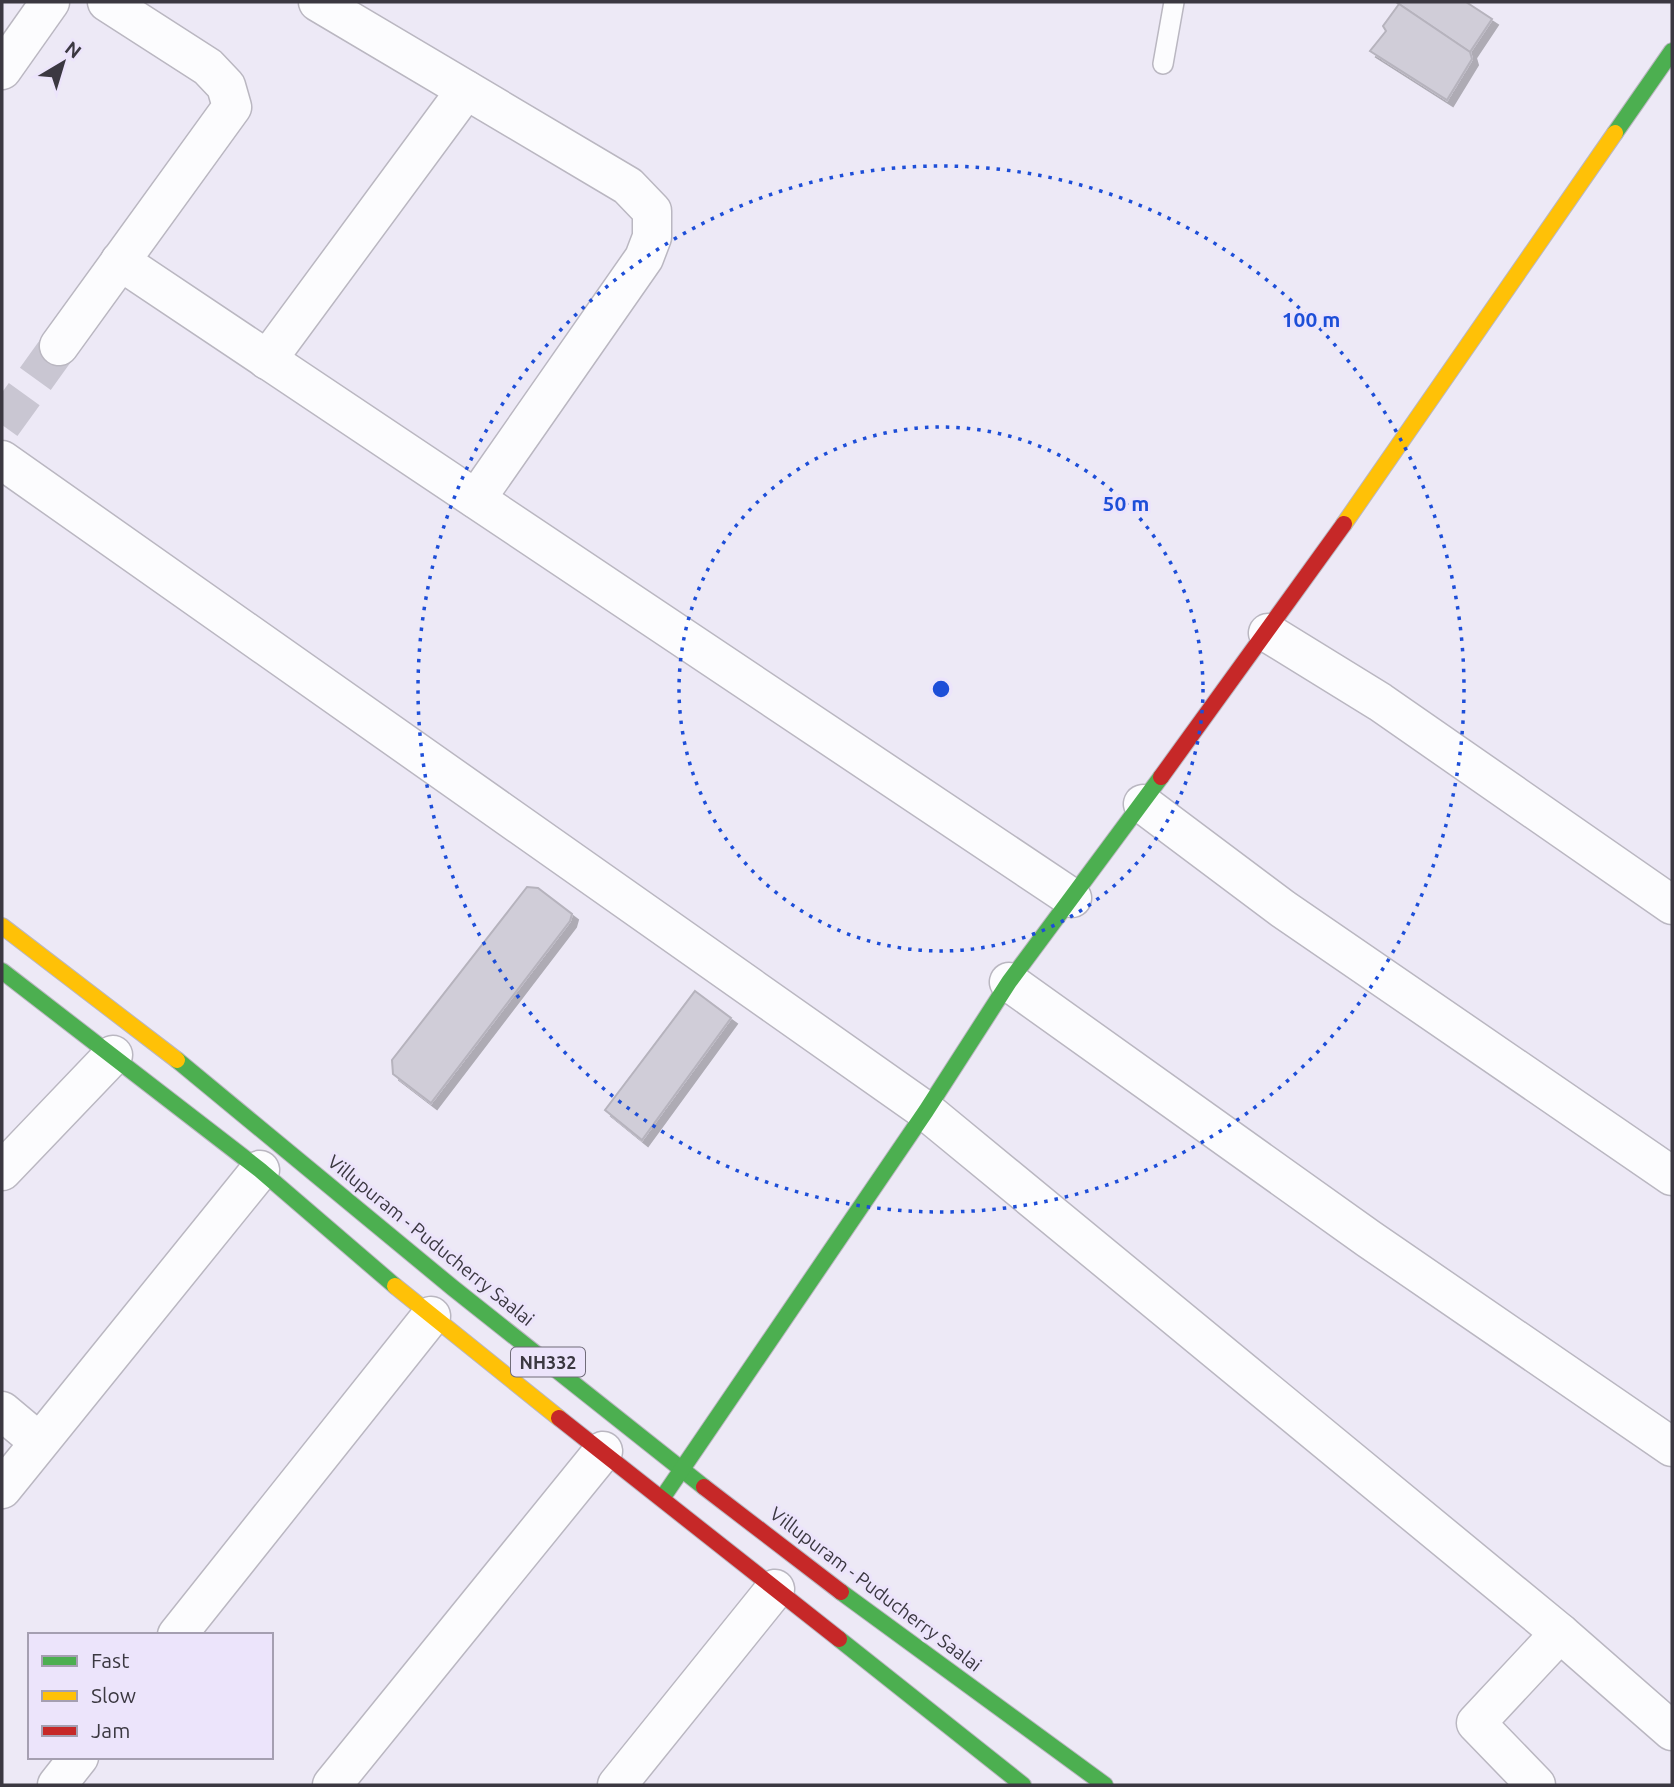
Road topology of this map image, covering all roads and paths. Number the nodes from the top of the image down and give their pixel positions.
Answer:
1 (50, 2) edge
2 (107, 2) edge
3 (318, 2) edge
4 (1174, 2) edge
5 (1672, 51) edge
6 (1163, 64) dead end
7 (2, 70) edge
8 (466, 90) junction
9 (120, 261) junction
10 (59, 346) tunnel mouth
11 (267, 360) junction
12 (2, 460) edge
13 (475, 499) junction
14 (1268, 633) junction
15 (1143, 804) junction
16 (1072, 898) junction
17 (1672, 905) edge
18 (2, 926) edge
19 (2, 971) edge
20 (1009, 982) junction
21 (113, 1055) junction
22 (926, 1111) junction
23 (260, 1170) junction
24 (2, 1171) edge
25 (1672, 1177) edge
26 (430, 1316) junction
27 (2, 1411) edge
28 (39, 1443) junction
29 (1672, 1447) edge
30 (603, 1451) junction
31 (683, 1469) junction
32 (2, 1489) edge
33 (662, 1499) junction
34 (775, 1589) junction
35 (179, 1633) edge
36 (1560, 1633) junction
37 (1672, 1731) edge
38 (77, 1759) edge
39 (57, 1785) edge
40 (332, 1785) edge
41 (617, 1785) edge
42 (1023, 1785) edge
43 (1105, 1785) edge
44 (1535, 1785) edge

1 - 7 street
2 - 9 street
3 - 8 street
4 - 6 lane
5 - 14 main road
8 - 11 street
8 - 13 street
9 - 10 street
9 - 11 street
11 - 13 street
12 - 22 street
13 - 16 street
14 - 15 main road
14 - 17 street
15 - 16 main road
15 - 25 street
16 - 20 main road
18 - 31 main road, Villupuram - Puducherry Saalai / NH332
19 - 21 main road, NH332
20 - 22 main road
20 - 29 street
21 - 23 main road, NH332
21 - 24 street
22 - 31 main road
22 - 36 street
23 - 26 main road, NH332
23 - 28 street
26 - 30 main road, NH332
26 - 35 street
27 - 28 street
28 - 32 street
30 - 33 main road, NH332
30 - 40 street
31 - 33 main road
31 - 43 main road, Villupuram - Puducherry Saalai / NH332
33 - 34 main road, NH332
34 - 41 street
34 - 42 main road, NH332
36 - 37 street
36 - 44 street
38 - 39 street

